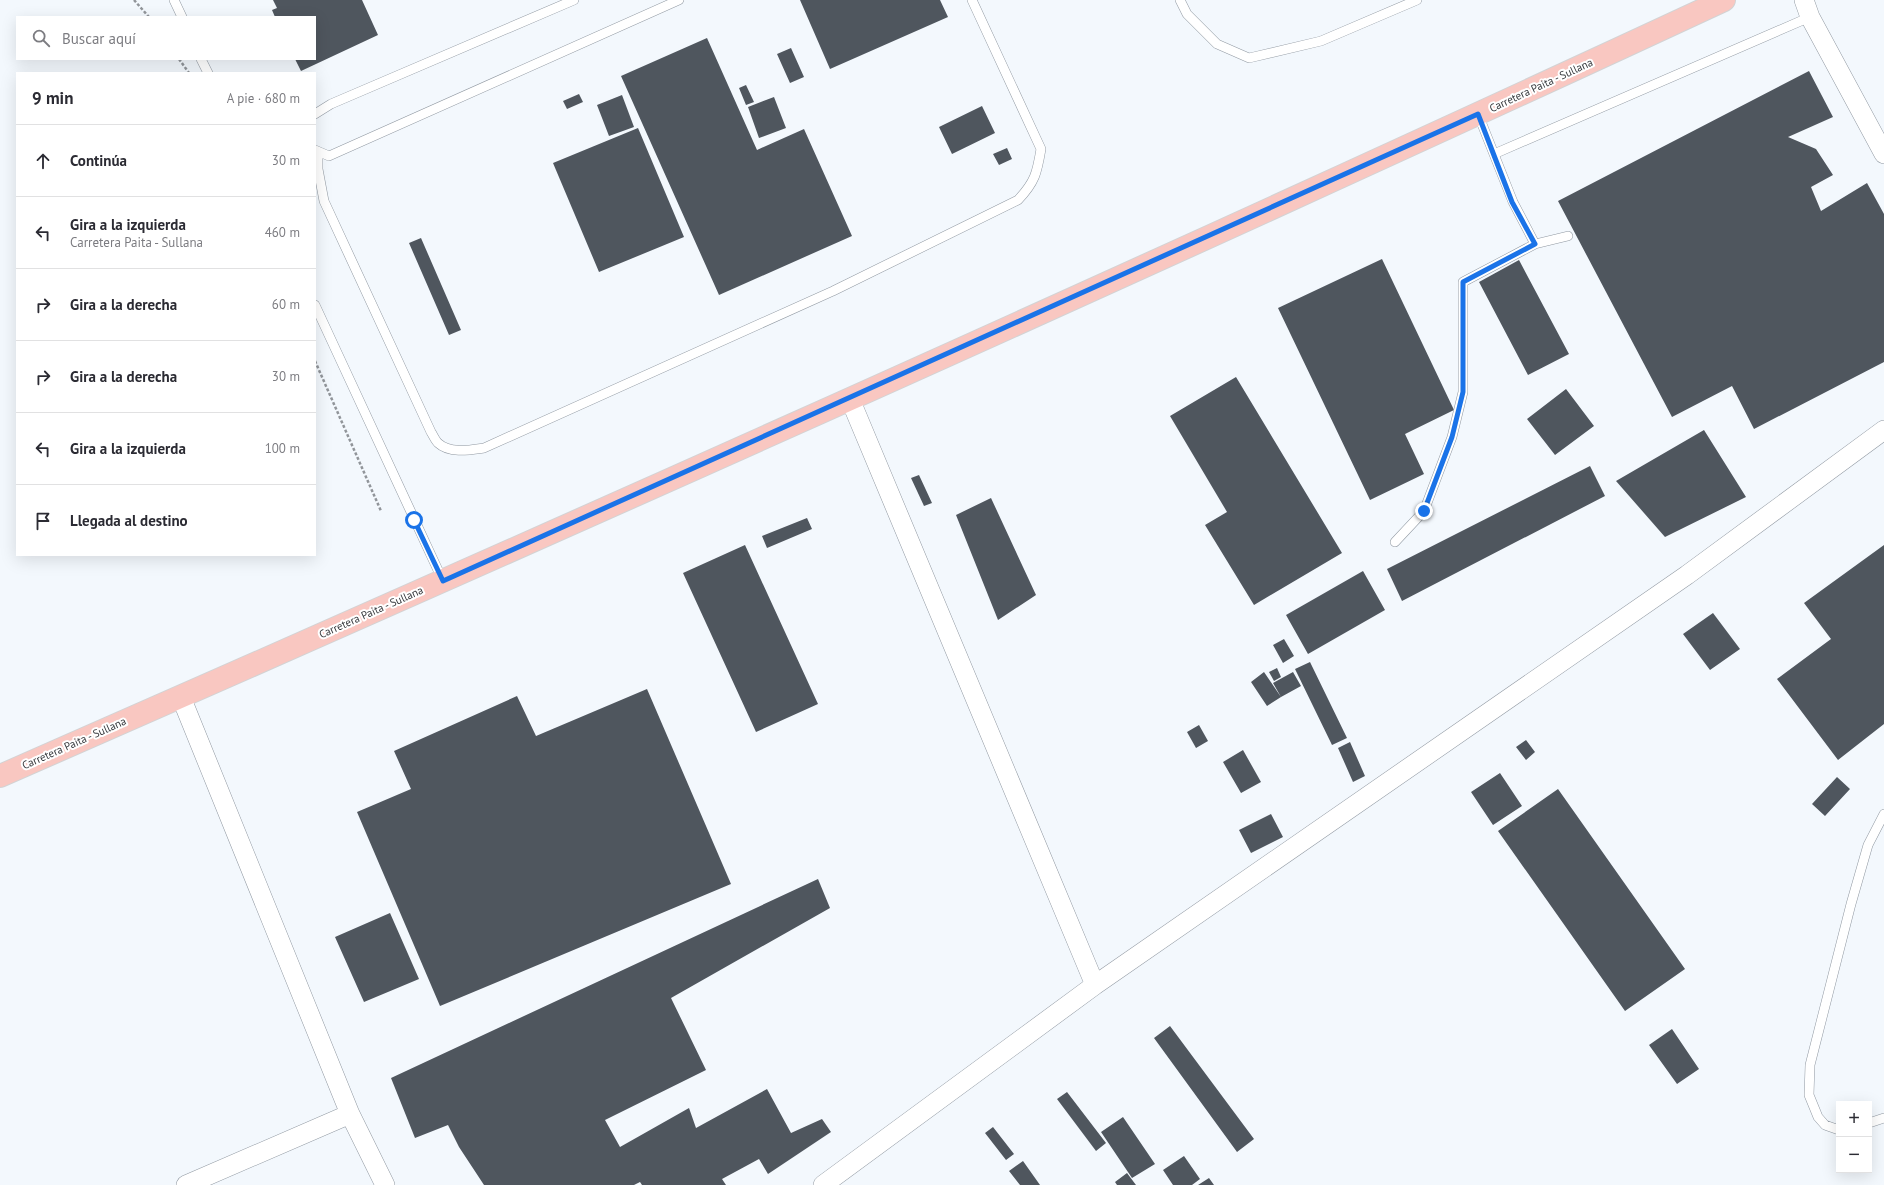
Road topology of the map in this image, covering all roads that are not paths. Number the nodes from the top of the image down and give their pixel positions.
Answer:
1 (174, 0) edge
2 (574, 0) edge
3 (679, 0) edge
4 (972, 0) edge
5 (1180, 0) edge
6 (1417, 0) edge
7 (1724, 0) edge
8 (1807, 8) edge
9 (182, 16) edge
10 (202, 60) edge
11 (208, 72) edge
12 (316, 113) edge
13 (1478, 114) junction
14 (316, 151) edge
15 (1494, 154) junction
16 (1884, 154) edge
17 (1568, 236) dead end
18 (1535, 244) junction
19 (316, 307) edge
20 (850, 398) junction
21 (1884, 430) edge
22 (1394, 542) dead end
23 (443, 581) junction
24 (181, 697) junction
25 (0, 776) edge
26 (1884, 814) edge
27 (1095, 985) junction
28 (350, 1114) junction
29 (1884, 1118) edge
30 (1872, 1122) edge
31 (1836, 1129) edge
32 (186, 1185) edge
33 (385, 1185) edge
34 (823, 1185) edge

1 - 9 lane
2 - 12 lane
3 - 14 lane
4 - 14 lane
5 - 6 lane
7 - 13 main road, Carretera Paita - Sullana
8 - 15 lane
8 - 16 street
10 - 11 lane
13 - 15 lane
13 - 20 main road, Carretera Paita - Sullana
15 - 18 lane
17 - 18 lane
18 - 22 lane
19 - 23 lane
20 - 23 main road, Carretera Paita - Sullana
20 - 27 street
21 - 27 street
23 - 24 main road, Carretera Paita - Sullana
24 - 25 main road, Carretera Paita - Sullana
24 - 28 street
26 - 31 lane
27 - 34 street
28 - 32 street
28 - 33 street
29 - 30 lane

